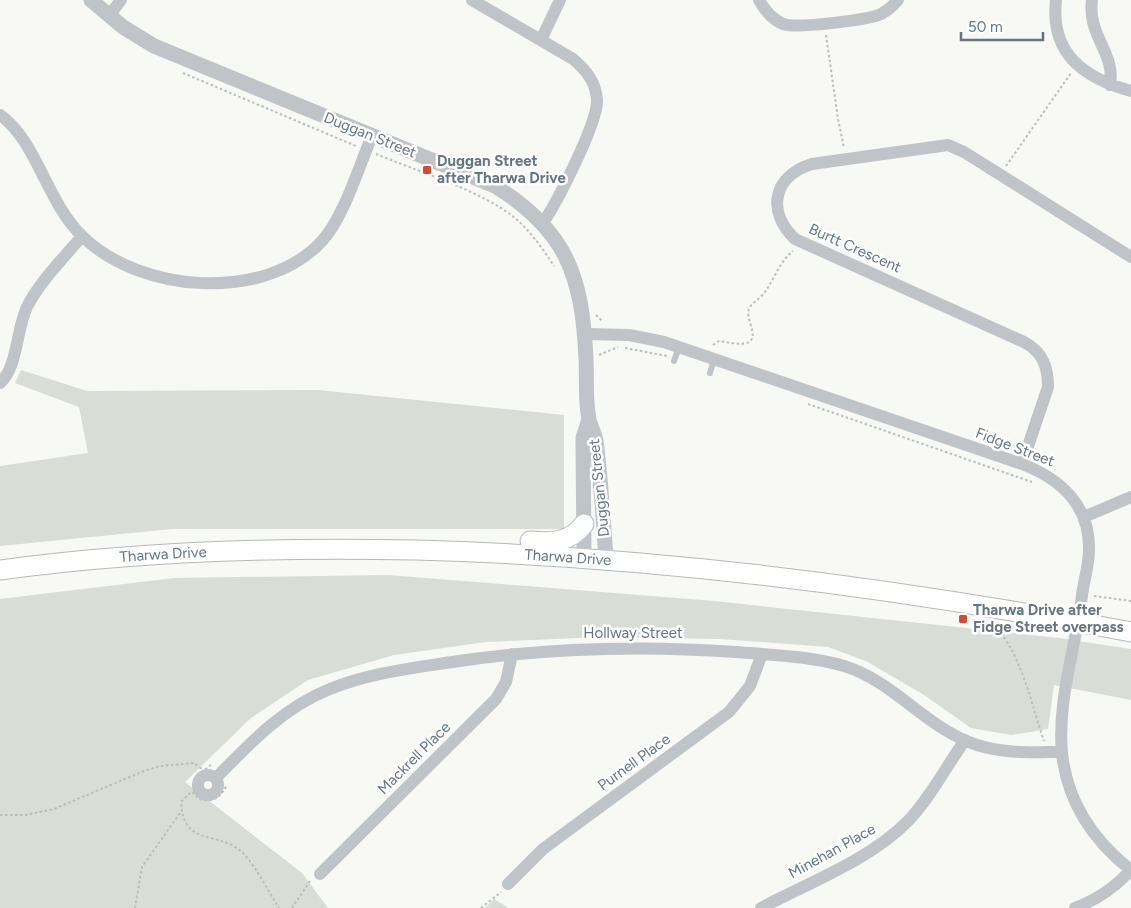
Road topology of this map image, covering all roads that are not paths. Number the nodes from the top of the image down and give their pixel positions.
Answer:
1 (91, 0) edge
2 (121, 0) edge
3 (472, 0) edge
4 (560, 0) edge
5 (759, 0) edge
6 (898, 0) edge
7 (1056, 0) edge
8 (1092, 0) edge
9 (109, 16) junction
10 (540, 40) junction
11 (1110, 85) junction
12 (1131, 91) edge
13 (0, 115) edge
14 (372, 136) junction
15 (543, 223) junction
16 (82, 236) junction
17 (1131, 257) edge
18 (585, 334) junction
19 (679, 347) junction
20 (711, 358) junction
21 (674, 361) dead end
22 (710, 373) dead end
23 (0, 383) edge
24 (589, 419) junction
25 (1022, 464) junction
26 (1131, 497) edge
27 (1084, 517) junction
28 (584, 524) junction
29 (450, 551) junction
30 (584, 557) junction
31 (606, 558) junction
32 (0, 570) edge
33 (1131, 632) edge
34 (512, 654) junction
35 (762, 654) junction
36 (965, 740) junction
37 (1062, 752) junction
38 (197, 791) road end
39 (1131, 870) edge
40 (317, 876) road end
41 (508, 884) road end
42 (760, 908) edge
43 (1075, 908) edge

1 - 9 street, Duggan Street
2 - 9 street
3 - 10 street
4 - 10 street
5 - 6 street
7 - 11 street
8 - 11 street
9 - 14 street, Duggan Street
10 - 15 street
11 - 12 street
13 - 16 street
14 - 15 street, Duggan Street
14 - 16 street
15 - 18 street, Duggan Street
16 - 23 street
17 - 25 street, Burtt Crescent
18 - 19 street, Fidge Street
18 - 24 street, Duggan Street
19 - 20 street, Fidge Street
19 - 21 lane
20 - 22 lane
20 - 25 street, Fidge Street
24 - 28 street, Duggan Street
24 - 31 street, Duggan Street
25 - 27 street, Fidge Street
26 - 27 street
27 - 37 street, Fidge Street
28 - 29 main road
28 - 30 street, Duggan Street
29 - 30 main road, Tharwa Drive
29 - 32 main road, Tharwa Drive
30 - 31 main road, Tharwa Drive
31 - 33 main road, Tharwa Drive, bridge
34 - 35 street, Hollway Street
34 - 38 street, Hollway Street
34 - 40 street, Mackrell Place
35 - 36 street, Hollway Street
35 - 41 street, Purnell Place
36 - 37 street, Hollway Street
36 - 42 street, Minehan Place
37 - 39 street, Fidge Street
39 - 43 street

